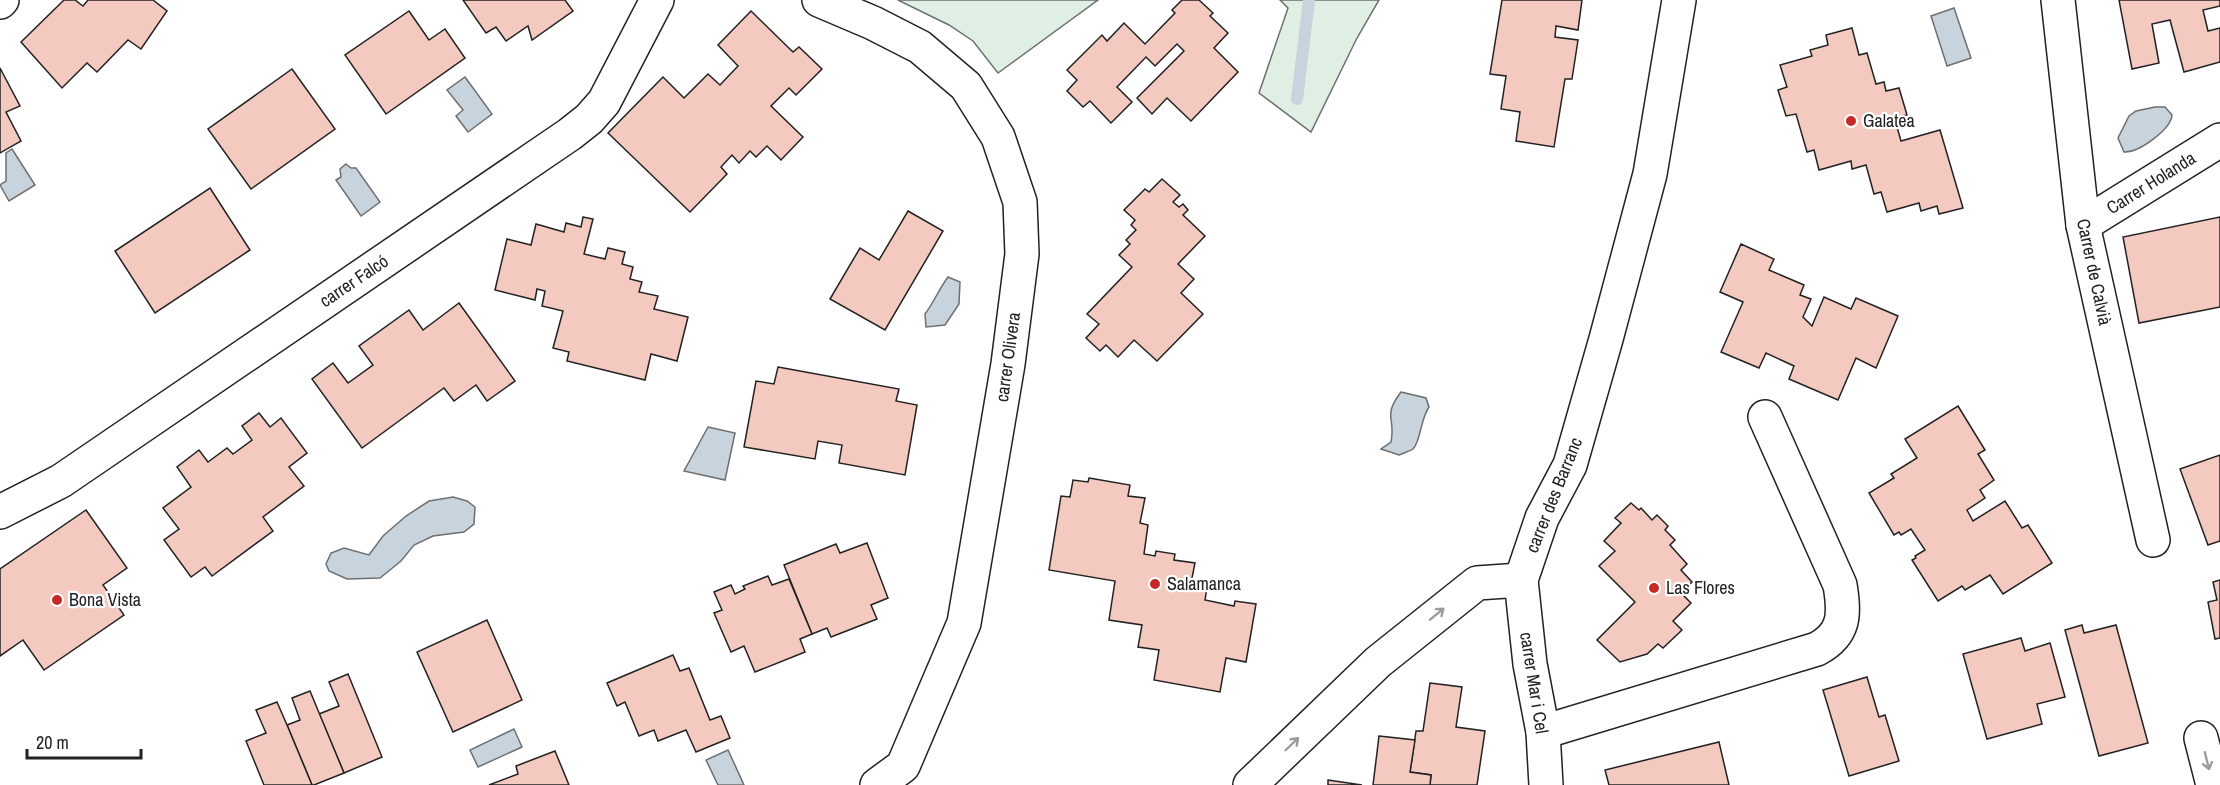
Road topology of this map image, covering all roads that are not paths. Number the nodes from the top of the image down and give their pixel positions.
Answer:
1 (657, 0) edge
2 (819, 0) edge
3 (1678, 0) edge
4 (2058, 0) edge
5 (2220, 140) edge
6 (2083, 225) junction
7 (1765, 417) dead end
8 (0, 512) edge
9 (2153, 540) dead end
10 (1521, 580) junction
11 (1543, 732) junction
12 (2201, 738) dead end
13 (877, 785) edge
14 (1250, 785) edge
15 (1546, 785) edge
16 (2213, 785) edge

1 - 8 street, carrer Falcó
2 - 13 street, carrer Olivera
3 - 10 street, carrer des Barranc
4 - 6 street, Carrer de Calvià
5 - 6 street, Carrer Holanda
6 - 9 street, Carrer de Calvià
7 - 11 street
10 - 11 street, carrer Mar i Cel
14 -> 10 street
11 - 15 street, carrer Mar i Cel
12 -> 16 street

